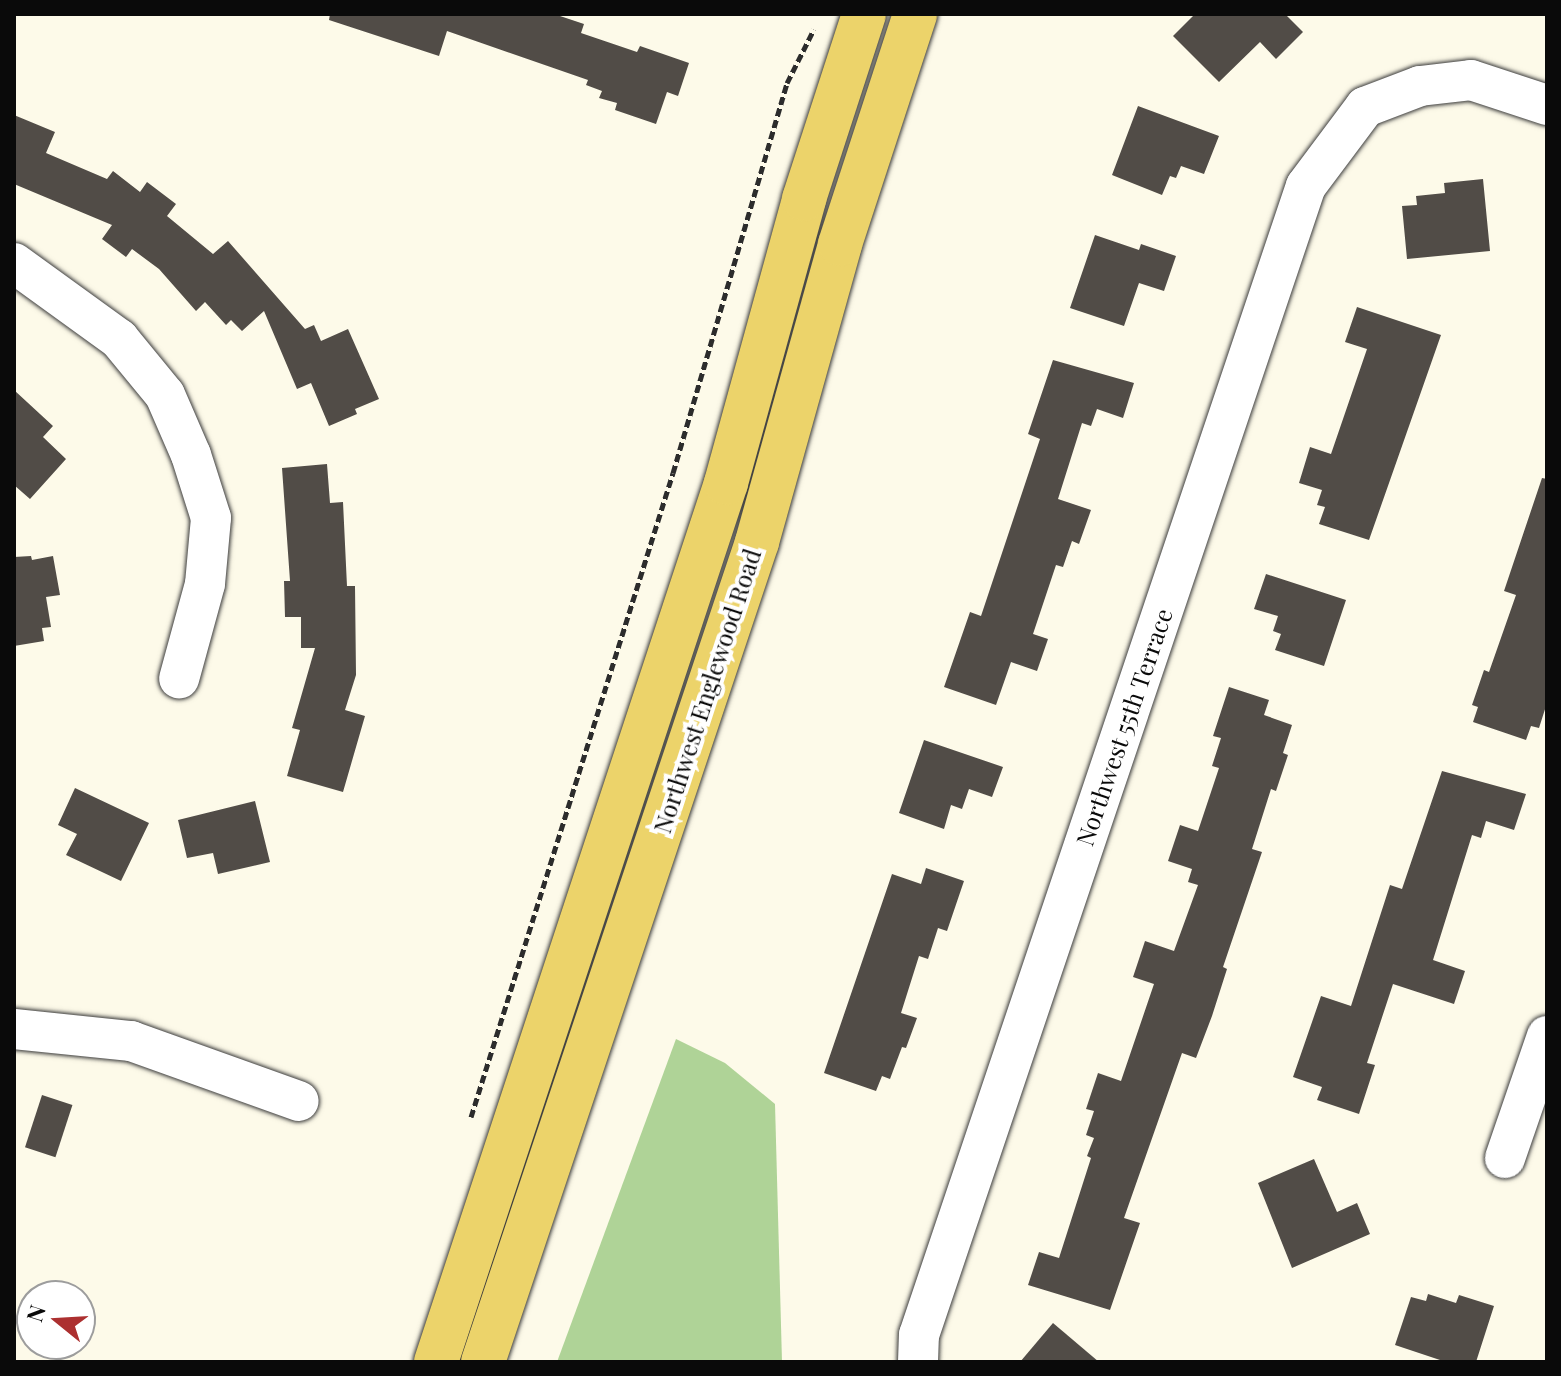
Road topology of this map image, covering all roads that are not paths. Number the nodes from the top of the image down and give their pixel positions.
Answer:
1 (862, 15) edge
2 (912, 22) edge
3 (1547, 105) edge
4 (14, 263) edge
5 (179, 679) dead end
6 (14, 1029) edge
7 (1547, 1036) edge
8 (299, 1101) dead end
9 (1505, 1158) dead end
10 (436, 1362) edge
11 (483, 1362) edge
12 (918, 1362) edge

1 - 2 street
1 - 10 main road, Northwest Englewood Road
2 - 11 main road, Northwest Englewood Road
3 - 12 street, Northwest 55th Terrace
4 - 5 street
6 - 8 street
7 - 9 street

